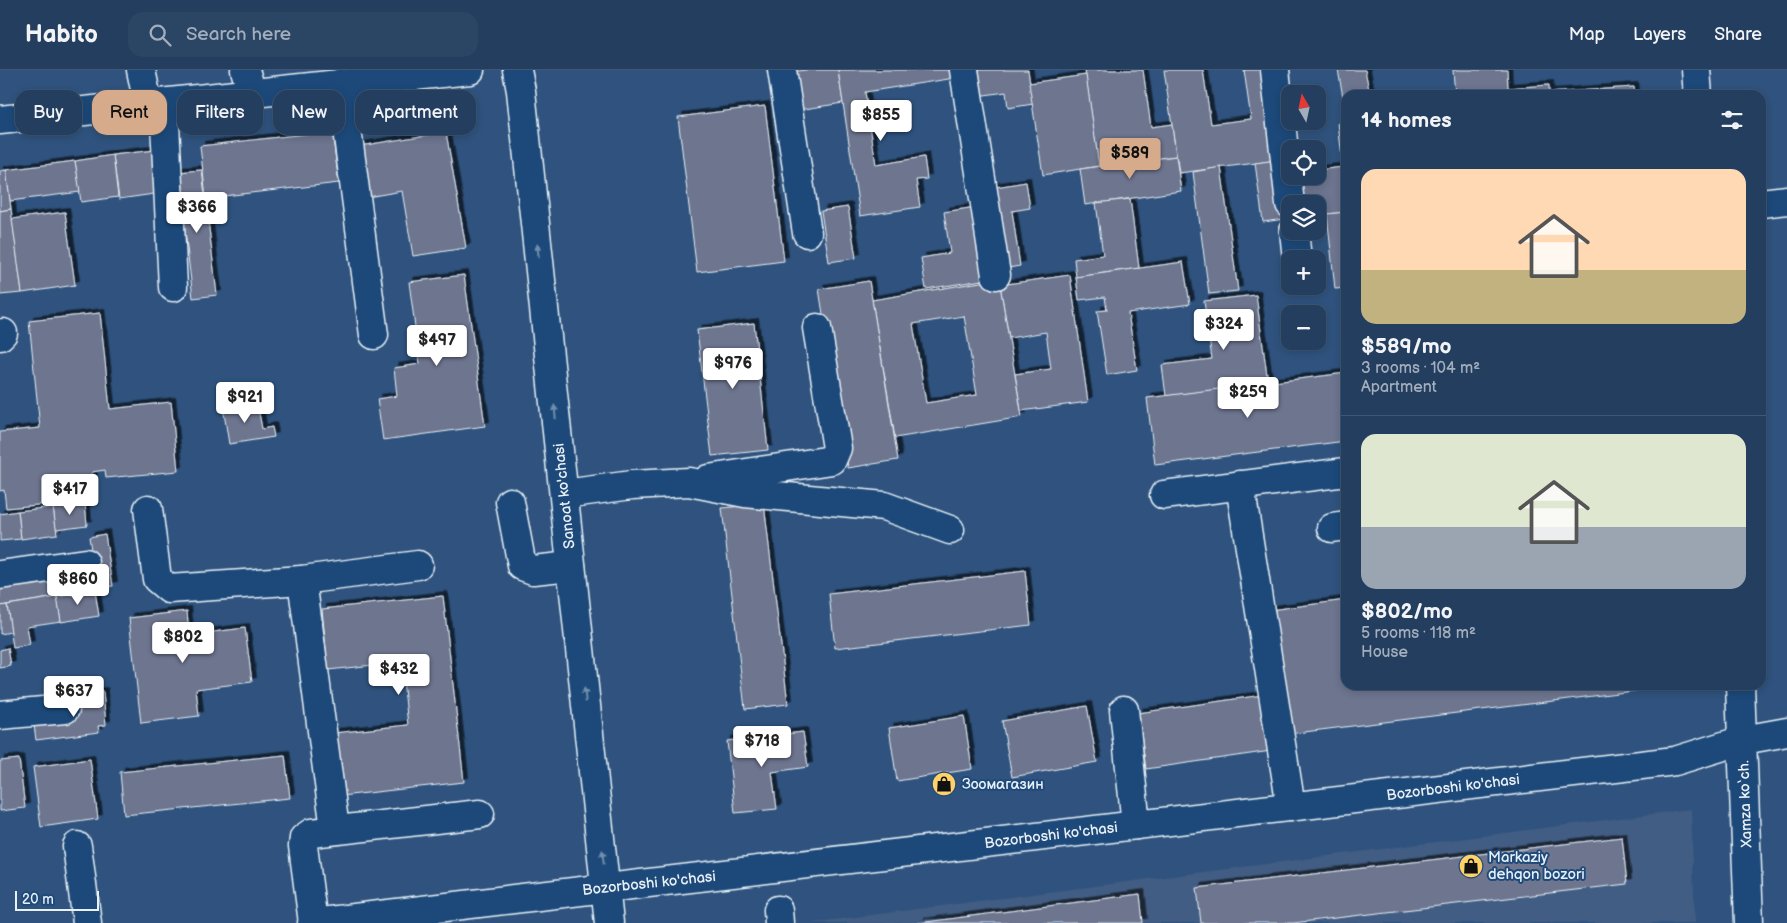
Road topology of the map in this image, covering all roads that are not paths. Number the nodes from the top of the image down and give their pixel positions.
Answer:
1 (141, 70) edge
2 (470, 70) edge
3 (517, 70) edge
4 (782, 70) edge
5 (964, 70) edge
6 (1275, 70) edge
7 (1696, 70) edge
8 (249, 81) edge
9 (341, 83) junction
10 (150, 90) edge
11 (1698, 90) edge
12 (167, 101) edge
13 (92, 111) edge
14 (0, 120) edge
15 (159, 135) edge
16 (1289, 195) edge
17 (806, 233) dead end
18 (996, 274) dead end
19 (173, 287) dead end
20 (817, 328) dead end
21 (374, 335) dead end
22 (1341, 473) edge
23 (689, 482) junction
24 (1240, 485) junction
25 (564, 494) junction
26 (1164, 495) dead end
27 (510, 502) dead end
28 (148, 508) dead end
29 (950, 530) dead end
30 (85, 563) dead end
31 (418, 565) dead end
32 (571, 566) junction
33 (0, 575) edge
34 (302, 580) junction
35 (1740, 690) edge
36 (65, 709) dead end
37 (1124, 710) dead end
38 (0, 716) edge
39 (1787, 732) edge
40 (1743, 740) junction
41 (1291, 807) junction
42 (480, 814) dead end
43 (1136, 825) junction
44 (335, 829) junction
45 (77, 846) dead end
46 (606, 888) junction
47 (88, 923) edge
48 (312, 923) edge
49 (609, 923) edge
50 (1749, 923) edge

1 - 10 street
2 - 9 street
25 -> 3 street, Sanoat ko'chasi
4 - 17 street
5 - 18 street
6 - 16 street
7 - 11 street
8 - 9 street
8 - 12 street
9 - 21 street
13 - 14 street
15 - 19 street
20 - 23 street
22 - 24 street
23 - 25 street
23 - 29 street
24 - 26 street
24 - 41 street
25 - 32 street, Sanoat ko'chasi
27 - 32 street
28 - 34 street
30 - 33 street
31 - 34 street
46 -> 32 street, Sanoat ko'chasi
34 - 44 street
35 - 40 street, Xamza ko‘ch.
36 - 38 street
37 - 43 street
39 - 40 street, Bozorboshi ko'chasi
40 - 41 street, Bozorboshi ko'chasi
40 - 50 street, Xamza ko‘ch.
41 - 43 street, Bozorboshi ko'chasi
42 - 44 street
43 - 46 street, Bozorboshi ko'chasi
44 - 48 street
45 - 47 street
46 - 48 street, Bozorboshi ko'chasi
46 - 49 street, Sanoat ko'chasi

